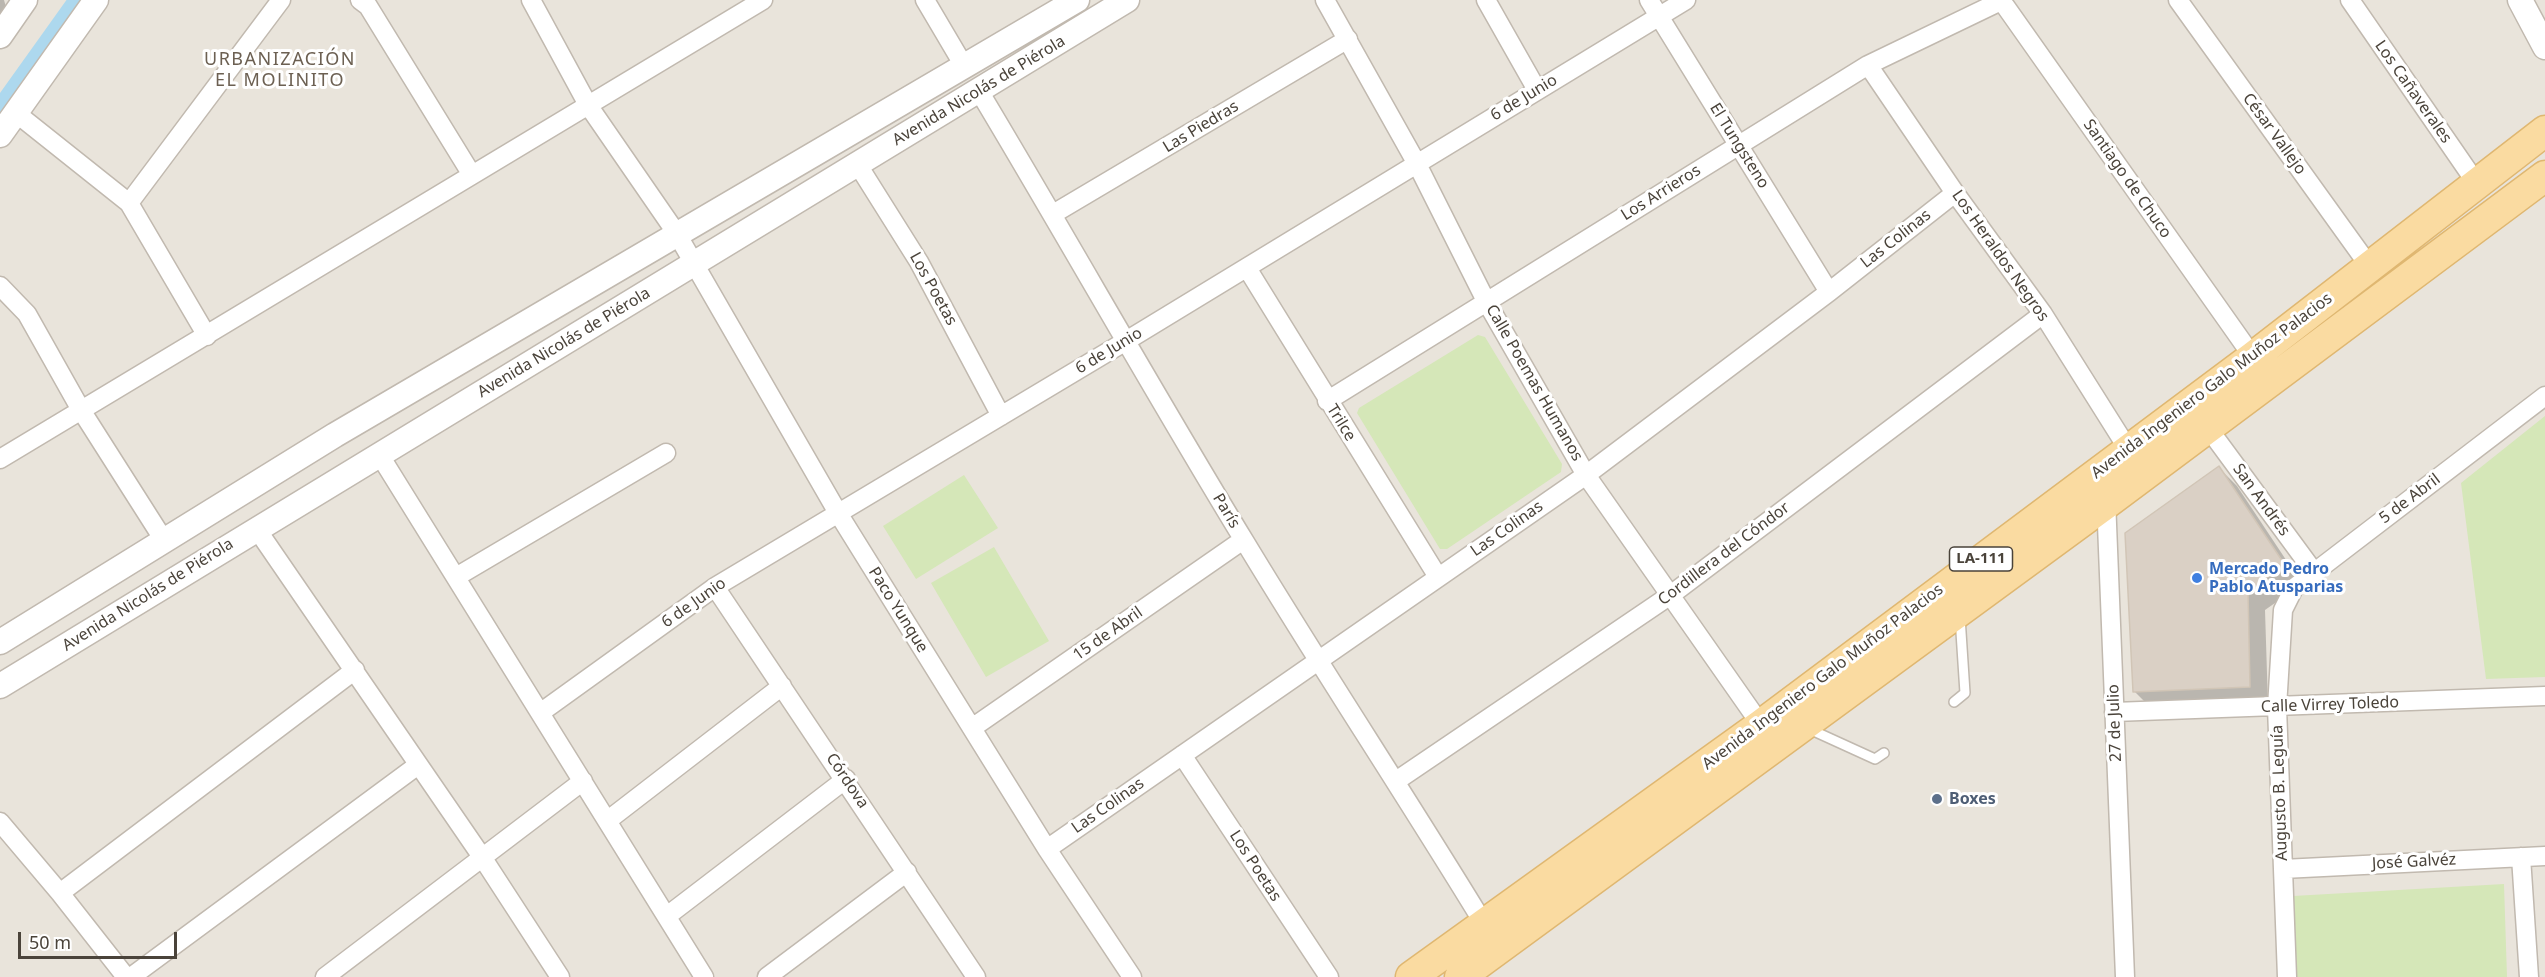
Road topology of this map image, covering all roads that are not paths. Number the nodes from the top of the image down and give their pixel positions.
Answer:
1 (25, 0) edge
2 (96, 0) edge
3 (281, 0) edge
4 (360, 0) edge
5 (531, 0) edge
6 (763, 0) edge
7 (925, 0) edge
8 (1077, 0) edge
9 (1127, 0) edge
10 (1325, 0) edge
11 (1486, 0) edge
12 (1686, 0) edge
13 (2002, 0) edge
14 (2178, 0) edge
15 (2349, 0) edge
16 (2520, 0) edge
17 (1974, 6) edge
18 (1654, 8) edge
19 (0, 36) edge
20 (1348, 39) junction
21 (2545, 47) edge
22 (1868, 65) junction
23 (964, 66) junction
24 (1537, 90) junction
25 (979, 91) junction
26 (588, 105) junction
27 (15, 113) junction
28 (2545, 131) edge
29 (0, 135) edge
30 (1738, 145) junction
31 (1417, 164) junction
32 (858, 165) junction
33 (472, 175) junction
34 (2545, 176) edge
35 (2477, 184) junction
36 (1955, 193) junction
37 (129, 203) junction
38 (1053, 214) junction
39 (686, 250) junction
40 (2370, 267) junction
41 (1246, 268) junction
42 (0, 286) edge
43 (1829, 292) junction
44 (1486, 301) junction
45 (2043, 314) junction
46 (207, 336) junction
47 (1126, 341) junction
48 (2253, 357) junction
49 (2545, 396) edge
50 (1327, 401) junction
51 (81, 410) junction
52 (1001, 416) junction
53 (2208, 428) junction
54 (2128, 449) junction
55 (666, 453) dead end
56 (379, 454) junction
57 (0, 459) edge
58 (2099, 471) junction
59 (1586, 475) junction
60 (2107, 503) junction
61 (838, 513) junction
62 (256, 528) junction
63 (1244, 540) junction
64 (165, 542) junction
65 (2314, 572) junction
66 (1438, 577) junction
67 (456, 578) junction
68 (715, 587) junction
69 (1672, 594) junction
70 (2283, 610) joint
71 (1960, 611) junction
72 (0, 642) edge
73 (1317, 660) junction
74 (355, 670) junction
75 (0, 686) edge
76 (783, 686) junction
77 (2545, 696) edge
78 (1954, 702) dead end
79 (2277, 707) junction
80 (2114, 712) junction
81 (540, 713) junction
82 (1803, 726) junction
83 (972, 728) junction
84 (1768, 736) junction
85 (1884, 753) dead end
86 (1182, 755) junction
87 (418, 765) junction
88 (846, 779) junction
89 (583, 781) junction
90 (1396, 781) junction
91 (607, 821) junction
92 (0, 822) edge
93 (1047, 849) junction
94 (2545, 856) edge
95 (482, 857) junction
96 (2522, 857) junction
97 (2283, 869) junction
98 (907, 872) junction
99 (60, 893) junction
100 (667, 916) junction
101 (1484, 924) junction
102 (967, 974) edge
103 (126, 977) edge
104 (131, 977) edge
105 (325, 977) edge
106 (560, 977) edge
107 (704, 977) edge
108 (767, 977) edge
109 (1132, 977) edge
110 (1329, 977) edge
111 (1411, 977) edge
112 (1460, 977) edge
113 (2126, 977) edge
114 (2287, 977) edge
115 (2529, 977) edge

1 - 19 street
2 - 27 street
3 - 37 street
4 - 33 street
5 - 26 street, Paco Yunque
6 - 26 street
7 - 23 street
8 - 23 street, Avenida Nicolás de Piérola
9 - 25 street, Avenida Nicolás de Piérola
10 - 20 street, Calle Poemas Humanos
11 - 24 street
12 - 18 street, 6 de Junio
13 - 17 street, Los Arrieros
13 - 48 street, Santiago de Chuco
14 - 40 street, César Vallejo
15 - 35 street, Los Cañaverales
16 - 21 street
17 - 22 street, Los Arrieros
18 - 24 street, 6 de Junio
18 - 30 street, El Tungsteno
20 - 31 street, Calle Poemas Humanos
20 - 38 street, Las Piedras
22 - 30 street, Los Arrieros
22 - 36 street, Los Heraldos Negros
23 - 39 street, Avenida Nicolás de Piérola
24 - 31 street, 6 de Junio
25 - 32 street, Avenida Nicolás de Piérola
25 - 38 street, París
26 - 33 street
26 - 39 street, Paco Yunque
27 - 29 street
27 - 37 street
28 - 35 main road, Avenida Ingeniero Galo Muñoz Palacios / LA-111
30 - 43 street, El Tungsteno
30 - 44 street, Los Arrieros
31 - 41 street, 6 de Junio
31 - 44 street, Calle Poemas Humanos
32 - 39 street, Avenida Nicolás de Piérola
32 - 52 street, Los Poetas
33 - 46 street
34 - 53 main road, Avenida Ingeniero Galo Muñoz Palacios / LA-111
35 - 40 main road, Avenida Ingeniero Galo Muñoz Palacios / LA-111
36 - 43 street, Las Colinas
36 - 45 street, Los Heraldos Negros
37 - 46 street
38 - 47 street, París
39 - 56 street, Avenida Nicolás de Piérola
39 - 61 street, Paco Yunque
39 - 64 street, Avenida Nicolás de Piérola
40 - 48 main road, Avenida Ingeniero Galo Muñoz Palacios / LA-111
41 - 47 street, 6 de Junio
41 - 50 street, Trilce
42 - 51 street
43 - 59 street, Las Colinas
44 - 50 street, Los Arrieros
44 - 59 street, Calle Poemas Humanos
45 - 54 street, Los Heraldos Negros
45 - 69 street, Cordillera del Cóndor
46 - 51 street
47 - 52 street, 6 de Junio
47 - 63 street, París
48 - 54 main road, Avenida Ingeniero Galo Muñoz Palacios / LA-111
49 - 65 street, 5 de Abril
50 - 66 street, Trilce
51 - 57 street
51 - 64 street
52 - 61 street, 6 de Junio
53 - 60 main road, Avenida Ingeniero Galo Muñoz Palacios / LA-111
53 - 65 street, San Andrés
54 - 58 main road, Avenida Ingeniero Galo Muñoz Palacios / LA-111
55 - 67 street
56 - 62 street, Avenida Nicolás de Piérola
56 - 67 street
58 - 60 street, 27 de Julio
58 - 84 main road, Avenida Ingeniero Galo Muñoz Palacios / LA-111
59 - 66 street, Las Colinas
59 - 69 street, Calle Poemas Humanos
60 - 71 main road, Avenida Ingeniero Galo Muñoz Palacios / LA-111
60 - 80 street, 27 de Julio
61 - 68 street, 6 de Junio
61 - 83 street, Paco Yunque
62 - 74 street
62 - 75 street, Avenida Nicolás de Piérola
63 - 73 street, París
63 - 83 street, 15 de Abril
64 - 72 street, Avenida Nicolás de Piérola
65 - 70 street, 5 de Abril
66 - 73 street, Las Colinas
67 - 81 street
68 - 76 street, Córdova
68 - 81 street, 6 de Junio
69 - 84 street, Calle Poemas Humanos
69 - 90 street, Cordillera del Cóndor
70 - 79 street, Augusto B. Leguía
71 - 78 lane
71 - 82 main road, Avenida Ingeniero Galo Muñoz Palacios / LA-111
73 - 86 street, Las Colinas
73 - 90 street, París
74 - 87 street
74 - 99 street
76 - 88 street, Córdova
76 - 91 street
77 - 79 street, Calle Virrey Toledo
79 - 80 street, Calle Virrey Toledo
79 - 97 street, Augusto B. Leguía
80 - 113 street, 27 de Julio
81 - 89 street
82 - 84 main road, Avenida Ingeniero Galo Muñoz Palacios / LA-111
82 - 85 lane
83 - 93 street, Paco Yunque
84 - 101 main road, Avenida Ingeniero Galo Muñoz Palacios / LA-111
84 - 112 main road, Avenida Ingeniero Galo Muñoz Palacios / LA-111
86 - 93 street, Las Colinas
86 - 110 street, Los Poetas
87 - 95 street
87 - 104 street
88 - 98 street, Córdova
88 - 100 street
89 - 91 street
89 - 95 street
90 - 101 street, París
91 - 100 street
92 - 99 street
93 - 109 street, Paco Yunque
94 - 96 street, José Galvéz
95 - 105 street
95 - 106 street
96 - 97 street, José Galvéz
96 - 115 street
97 - 114 street, Augusto B. Leguía
98 - 102 street, Córdova
98 - 108 street
99 - 103 street
100 - 107 street
101 - 111 main road, Avenida Ingeniero Galo Muñoz Palacios / LA-111

